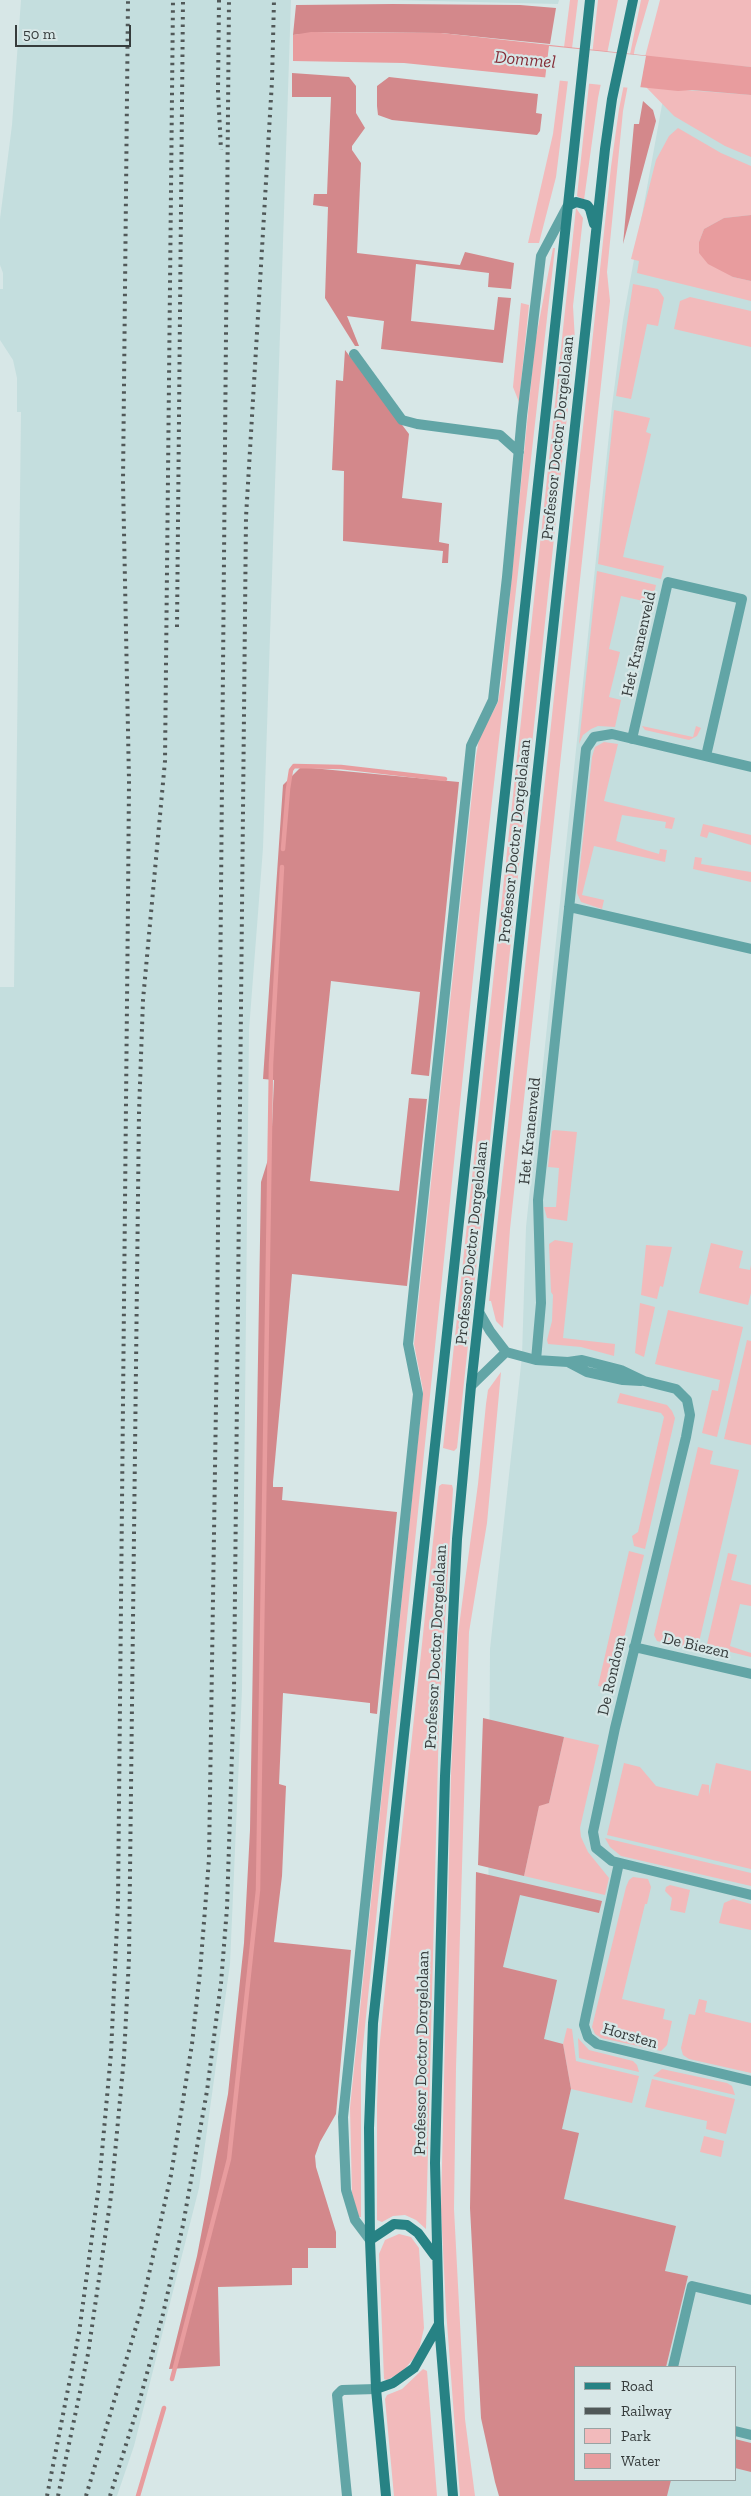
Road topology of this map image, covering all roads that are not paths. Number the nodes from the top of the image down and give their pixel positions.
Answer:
1 (590, 0) edge
2 (633, 0) edge
3 (568, 206) junction
4 (596, 230) junction
5 (354, 354) dead end
6 (519, 452) junction
7 (632, 739) junction
8 (706, 756) junction
9 (751, 767) edge
10 (569, 907) junction
11 (751, 949) edge
12 (479, 1312) junction
13 (506, 1352) junction
14 (536, 1360) junction
15 (471, 1386) junction
16 (634, 1647) junction
17 (751, 1674) edge
18 (619, 1863) junction
19 (751, 1895) edge
20 (751, 2081) edge
21 (370, 2240) junction
22 (436, 2257) junction
23 (751, 2300) edge
24 (439, 2324) junction
25 (673, 2366) edge
26 (376, 2389) junction
27 (736, 2431) edge
28 (751, 2435) edge
29 (347, 2496) edge
30 (386, 2496) edge
31 (453, 2496) edge

1 - 3 main road, Professor Doctor Dorgelolaan
2 - 4 main road, Professor Doctor Dorgelolaan
3 - 4 main road
3 - 6 street, Professor Doctor Dorgelolaan
3 - 21 main road, Professor Doctor Dorgelolaan
4 - 12 main road, Professor Doctor Dorgelolaan
5 - 6 street
6 - 21 street, Professor Doctor Dorgelolaan
7 - 8 street, Het Kranenveld
7 - 8 street, Het Kranenveld
7 - 10 street, Het Kranenveld
8 - 9 street, Het Kranenveld
10 - 11 street
10 - 14 street, Het Kranenveld
12 - 13 street
12 - 15 main road, Professor Doctor Dorgelolaan
13 - 14 street, De Rondom
13 - 15 street
14 - 16 street, De Rondom
15 - 22 main road, Professor Doctor Dorgelolaan
16 - 17 street, De Biezen
16 - 18 street, De Rondom
18 - 19 street, De Rondom
18 - 20 street, Horsten
21 - 22 main road
21 - 26 main road, Professor Doctor Dorgelolaan
22 - 24 main road, Professor Doctor Dorgelolaan
23 - 25 street
24 - 26 main road
24 - 31 main road, Professor Doctor Dorgelolaan
26 - 29 street
26 - 30 main road, Professor Doctor Dorgelolaan
27 - 28 street

